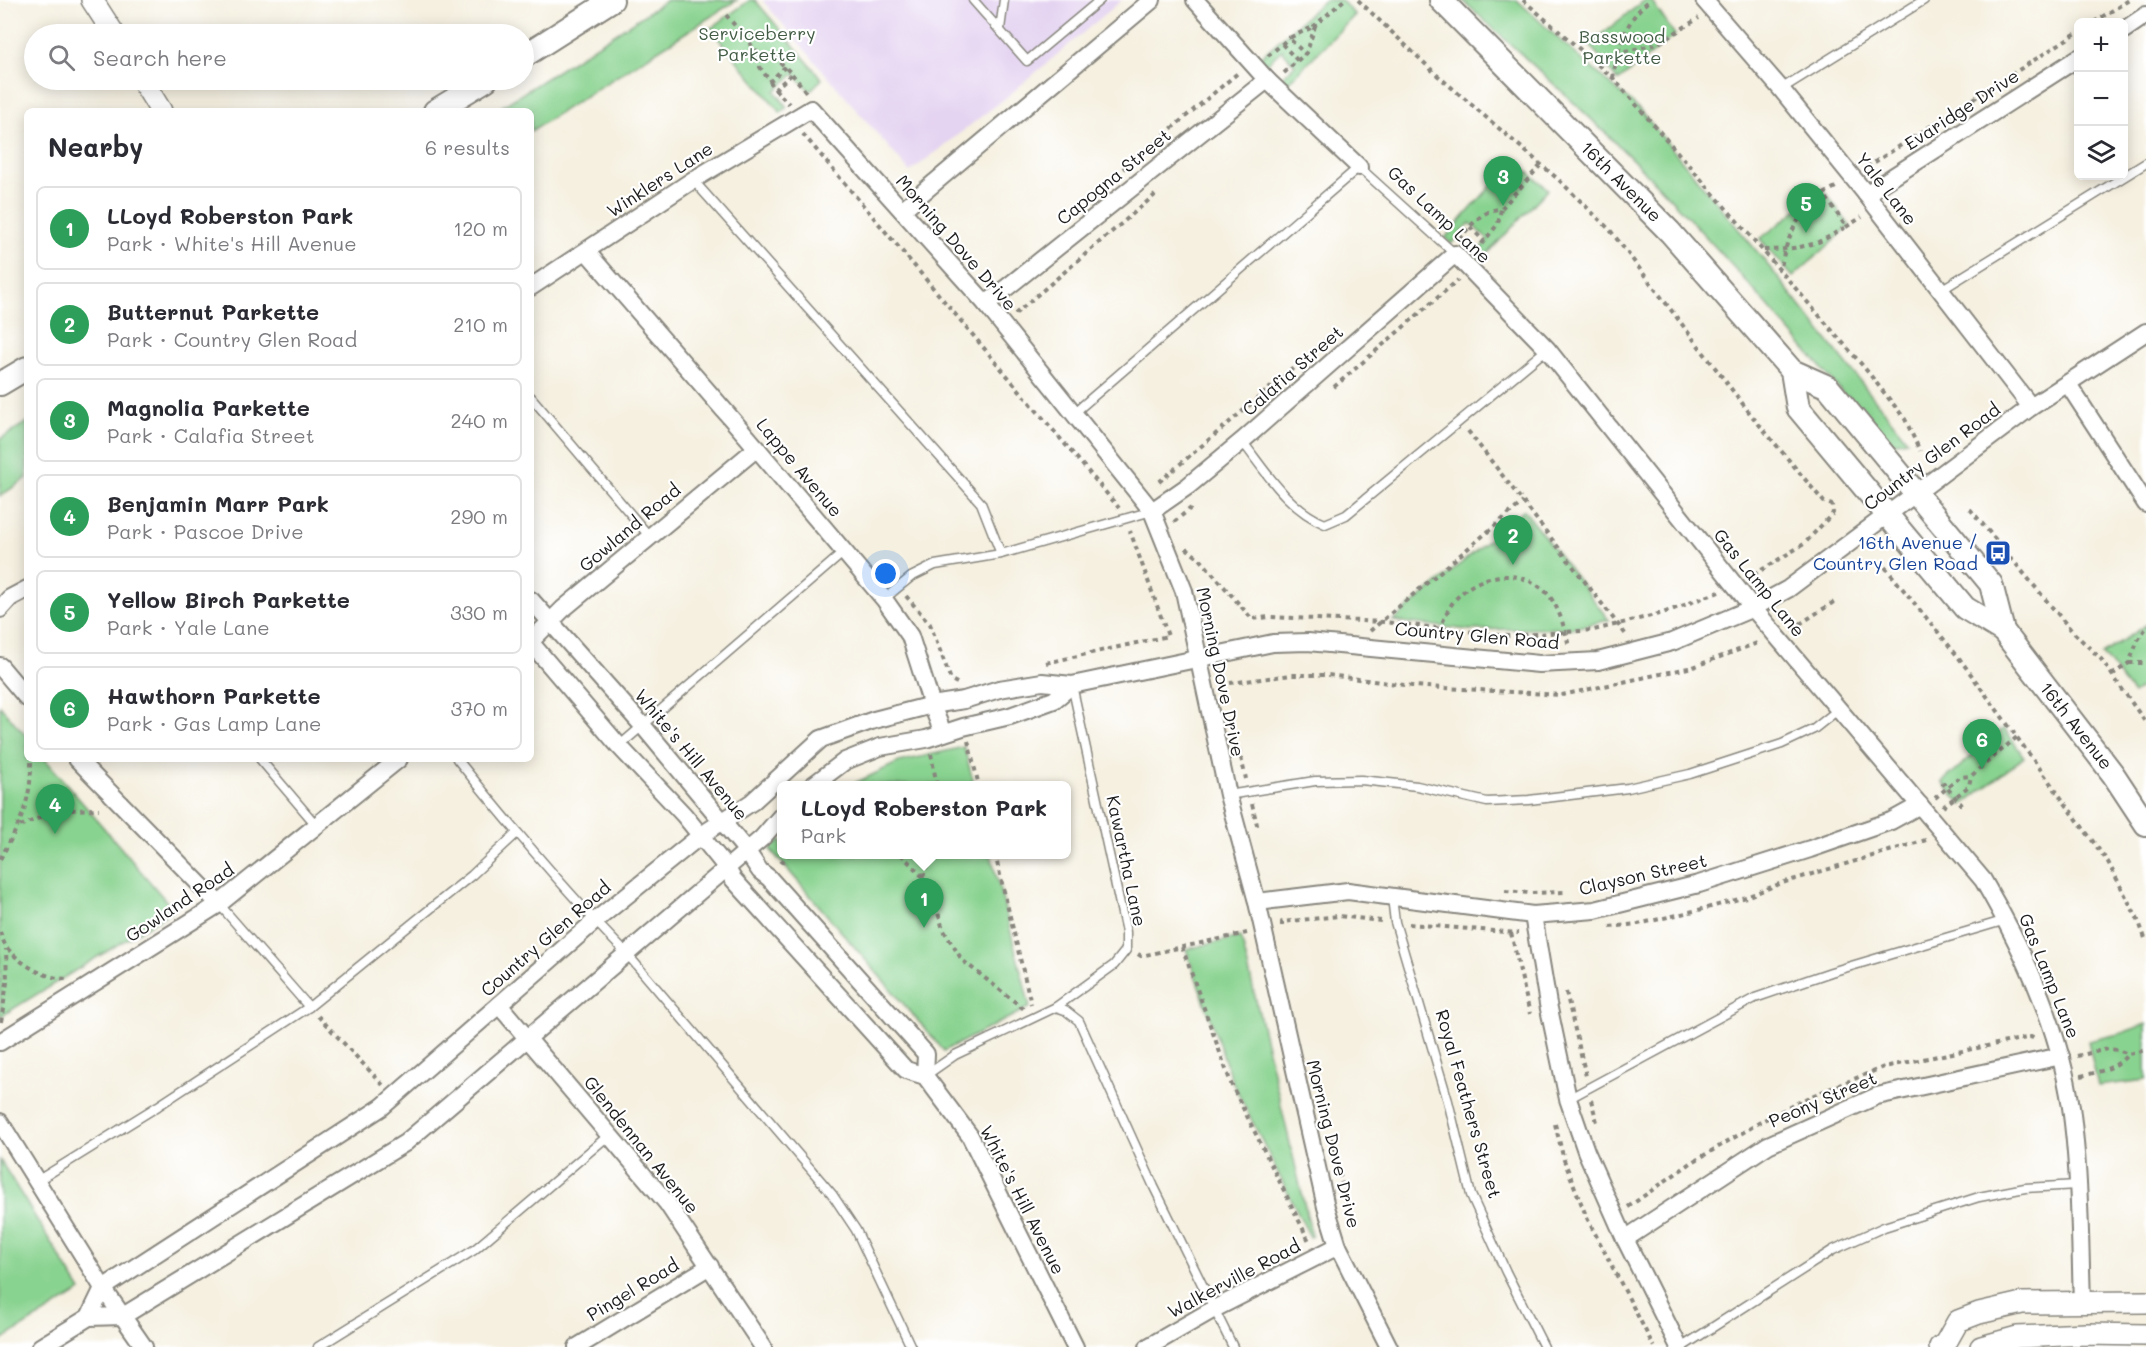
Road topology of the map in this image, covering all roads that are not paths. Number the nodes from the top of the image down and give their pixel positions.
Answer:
1 (92, 0) edge
2 (612, 0) edge
3 (973, 0) edge
4 (1004, 0) edge
5 (1100, 0) edge
6 (1152, 0) edge
7 (1195, 0) edge
8 (1441, 0) edge
9 (1924, 0) edge
10 (1708, 5) edge
11 (2146, 15) edge
12 (108, 24) edge
13 (2128, 27) edge
14 (1000, 29) junction
15 (534, 50) edge
16 (2074, 61) edge
17 (1269, 82) junction
18 (1781, 89) junction
19 (148, 90) edge
20 (470, 90) edge
21 (160, 108) edge
22 (440, 108) edge
23 (811, 109) joint
24 (2146, 163) edge
25 (1359, 167) junction
26 (693, 180) junction
27 (1866, 194) junction
28 (902, 210) junction
29 (587, 252) junction
30 (1460, 260) junction
31 (534, 285) edge
32 (1941, 290) junction
33 (986, 304) junction
34 (2146, 332) edge
35 (1546, 349) junction
36 (24, 370) edge
37 (1791, 371) junction
38 (0, 384) edge
39 (2068, 384) junction
40 (534, 401) edge
41 (2031, 407) junction
42 (1073, 414) junction
43 (1242, 441) junction
44 (757, 448) junction
45 (1916, 493) junction
46 (2145, 499) edge
47 (1152, 511) junction
48 (1887, 515) junction
49 (650, 537) junction
50 (845, 551) junction
51 (1001, 554) junction
52 (24, 591) edge
53 (884, 599) junction
54 (534, 604) edge
55 (1753, 608) junction
56 (0, 609) edge
57 (549, 622) junction
58 (2003, 631) junction
59 (534, 639) edge
60 (534, 646) edge
61 (1197, 658) junction
62 (0, 666) edge
63 (1072, 685) junction
64 (24, 694) edge
65 (932, 705) junction
66 (1839, 709) junction
67 (643, 726) junction
68 (943, 733) junction
69 (619, 746) junction
70 (80, 762) edge
71 (263, 762) edge
72 (395, 762) edge
73 (459, 762) edge
74 (819, 781) edge
75 (1228, 795) junction
76 (1926, 811) junction
77 (777, 821) edge
78 (723, 822) junction
79 (2146, 824) edge
80 (317, 826) junction
81 (517, 833) junction
82 (700, 836) junction
83 (746, 850) junction
84 (726, 867) junction
85 (1392, 897) junction
86 (1257, 902) junction
87 (219, 904) junction
88 (1533, 915) junction
89 (2006, 920) junction
90 (595, 921) junction
91 (627, 954) junction
92 (499, 1005) junction
93 (309, 1007) junction
94 (1056, 1007) junction
95 (528, 1039) junction
96 (0, 1042) edge
97 (2061, 1056) junction
98 (924, 1076) junction
99 (1568, 1099) junction
100 (0, 1122) edge
101 (609, 1136) junction
102 (37, 1181) junction
103 (2077, 1185) junction
104 (1624, 1239) junction
105 (1338, 1246) junction
106 (710, 1266) junction
107 (107, 1294) junction
108 (2082, 1302) junction
109 (2146, 1302) edge
110 (1214, 1309) junction
111 (123, 1316) junction
112 (88, 1317) junction
113 (2146, 1335) edge
114 (2086, 1340) edge
115 (1948, 1346) edge
116 (40, 1347) edge
117 (144, 1347) edge
118 (318, 1347) edge
119 (577, 1347) edge
120 (762, 1347) edge
121 (911, 1347) edge
122 (1075, 1347) edge
123 (1148, 1347) edge
124 (1233, 1347) edge
125 (1389, 1347) edge
126 (1544, 1347) edge
127 (1680, 1347) edge
128 (1981, 1347) edge

1 - 12 street
2 - 15 main road
3 - 14 lane
4 - 14 lane
5 - 14 lane
6 - 28 street
7 - 17 street, Gas Lamp Lane
8 - 37 main road, 16th Avenue
9 - 18 lane
10 - 18 street, Yale Lane
11 - 13 street
16 - 27 street, Evaridge Drive
17 - 25 street, Gas Lamp Lane
17 - 33 street, Capogna Street
18 - 27 street, Yale Lane
19 - 21 street
20 - 22 main road
23 - 26 street, Winklers Lane
23 - 28 street, Morning Dove Drive
24 - 32 lane
25 - 30 lane, Gas Lamp Lane
25 - 42 lane
26 - 29 street, Winklers Lane
26 - 51 lane
27 - 32 street, Yale Lane
28 - 33 street, Morning Dove Drive
29 - 31 street, Winklers Lane
29 - 44 street, Lappe Avenue
30 - 35 street, Gas Lamp Lane
30 - 43 street, Calafia Street
32 - 41 street, Yale Lane
33 - 42 street, Morning Dove Drive
34 - 39 street, Country Glen Road
35 - 43 lane
35 - 55 street, Gas Lamp Lane
36 - 38 main road
37 - 45 main road, 16th Avenue
37 - 48 main road, 16th Avenue
39 - 41 street, Country Glen Road
39 - 46 street
40 - 49 lane
41 - 45 street, Country Glen Road
42 - 47 street, Morning Dove Drive
43 - 47 street, Calafia Street
44 - 49 street, Gowland Road
44 - 50 street, Lappe Avenue
45 - 48 street, Country Glen Road
45 - 58 main road, 16th Avenue
47 - 51 lane
47 - 61 street, Morning Dove Drive
48 - 55 street, Country Glen Road
48 - 58 main road, 16th Avenue
49 - 57 street, Gowland Road
50 - 53 street, Lappe Avenue
50 - 67 lane
51 - 53 lane
52 - 56 street
53 - 65 street, Lappe Avenue
54 - 57 street, White's Hill Avenue
55 - 61 street, Country Glen Road
55 - 66 street, Gas Lamp Lane
57 - 59 street, Gowland Road
57 - 67 street, White's Hill Avenue
58 - 79 main road, 16th Avenue
60 - 69 street, White's Hill Avenue
61 - 63 street, Country Glen Road
61 - 75 street, Morning Dove Drive
62 - 64 street
63 - 65 street, Country Glen Road
63 - 68 street, Country Glen Road
63 - 94 lane, Kawartha Lane
65 - 68 street, Lappe Avenue
65 - 78 street, Country Glen Road
66 - 75 lane
66 - 76 street, Gas Lamp Lane
67 - 69 lane
67 - 78 street, White's Hill Avenue
68 - 74 street, Country Glen Road
69 - 82 street, White's Hill Avenue
70 - 87 street
71 - 80 lane
72 - 80 street, Gowland Road
73 - 81 lane
75 - 86 street, Morning Dove Drive
76 - 88 street, Clayson Street
76 - 89 street, Gas Lamp Lane
77 - 83 street
78 - 82 street, Country Glen Road
78 - 83 street, White's Hill Avenue
80 - 87 street, Gowland Road
81 - 90 lane
81 - 93 lane
82 - 84 street, White's Hill Avenue
82 - 90 street, Country Glen Road
83 - 84 street
83 - 98 street, White's Hill Avenue
84 - 91 street
84 - 98 street, White's Hill Avenue
85 - 86 street, Clayson Street
85 - 88 street, Clayson Street
85 - 126 lane, Royal Feathers Street
86 - 105 street, Morning Dove Drive
87 - 93 lane
87 - 96 street, Gowland Road
88 - 99 street
89 - 97 street, Gas Lamp Lane
89 - 99 lane
90 - 91 lane
90 - 92 street, Country Glen Road
91 - 95 street
91 - 121 lane
92 - 95 street, Glendennan Avenue
92 - 107 street, Country Glen Road
93 - 102 lane
94 - 98 lane, Kawartha Lane
94 - 110 lane
95 - 101 street, Glendennan Avenue
95 - 111 street
97 - 103 street, Gas Lamp Lane
97 - 104 street, Peony Street
98 - 122 street, White's Hill Avenue
99 - 104 street
100 - 102 street
101 - 106 street, Glendennan Avenue
101 - 118 lane
102 - 107 street
103 - 108 street, Gas Lamp Lane
103 - 127 lane
104 - 127 street
105 - 110 street, Walkerville Road
105 - 125 street, Morning Dove Drive
106 - 119 street, Pingel Road
106 - 120 street, Glendennan Avenue
107 - 111 street
107 - 112 street, Country Glen Road
108 - 109 street
108 - 115 street
110 - 123 street, Walkerville Road
110 - 124 lane
111 - 112 street
111 - 117 street
112 - 116 street
113 - 114 street
114 - 128 street

